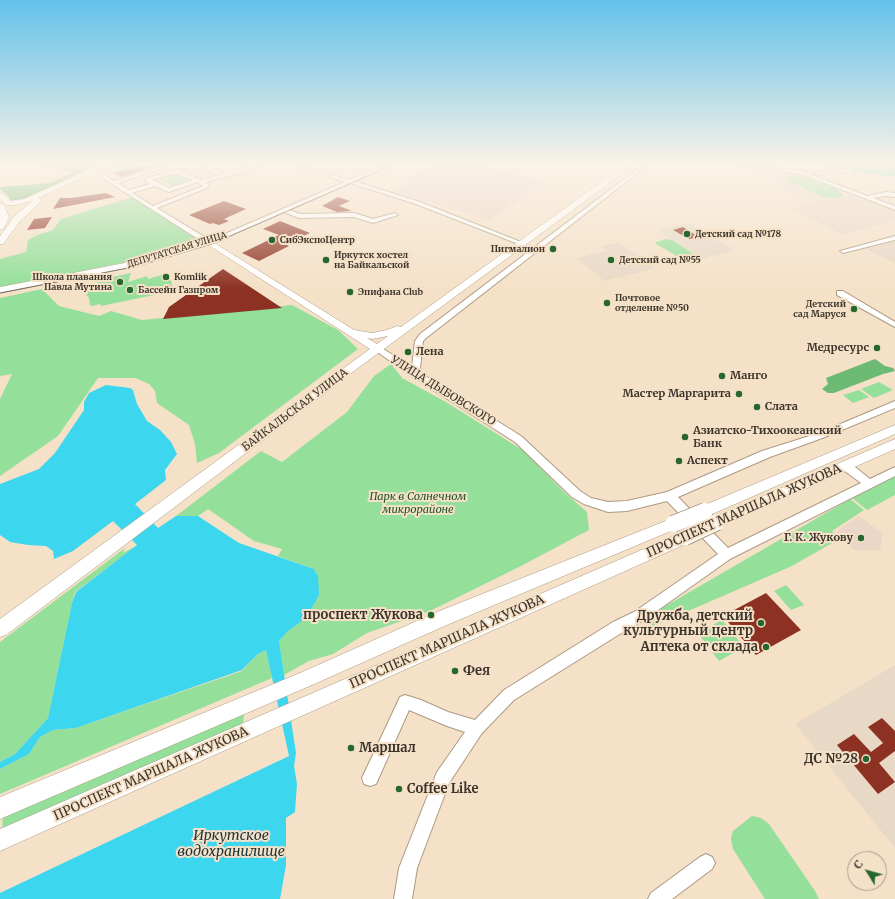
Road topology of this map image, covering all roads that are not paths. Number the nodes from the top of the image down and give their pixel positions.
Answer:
1 (0, 206) edge
2 (30, 206) edge
3 (150, 206) edge
4 (158, 206) edge
5 (293, 206) edge
6 (425, 206) edge
7 (575, 206) edge
8 (592, 206) edge
9 (153, 208) junction
10 (284, 210) junction
11 (395, 215) dead end
12 (373, 221) junction
13 (380, 223) dead end
14 (24, 224) dead end
15 (2, 226) edge
16 (895, 238) edge
17 (208, 241) junction
18 (523, 244) junction
19 (2, 246) edge
20 (843, 252) dead end
21 (0, 290) edge
22 (840, 293) dead end
23 (436, 306) junction
24 (895, 325) edge
25 (353, 333) junction
26 (377, 349) junction
27 (354, 366) junction
28 (419, 376) junction
29 (895, 404) edge
30 (895, 429) edge
31 (895, 444) edge
32 (846, 466) junction
33 (895, 470) edge
34 (868, 483) junction
35 (669, 496) junction
36 (726, 555) junction
37 (0, 629) edge
38 (477, 728) junction
39 (370, 778) dead end
40 (2, 807) edge
41 (1, 840) edge
42 (706, 863) dead end
43 (403, 899) edge
44 (657, 899) edge

1 - 15 main road
2 - 15 main road
3 - 9 street, УЛИЦА ДЫБОВСКОГО
4 - 9 street
5 - 10 street, ДЕПУТАТСКАЯ УЛИЦА
6 - 18 street
7 - 18 main road, БАЙКАЛЬСКАЯ УЛИЦА
8 - 28 street
9 - 17 street, УЛИЦА ДЫБОВСКОГО
10 - 12 street
10 - 17 street, ДЕПУТАТСКАЯ УЛИЦА
11 - 12 street
12 - 13 street
14 - 15 main road
15 - 19 main road
16 - 20 street
17 - 21 main road, ДЕПУТАТСКАЯ УЛИЦА
17 - 25 main road, УЛИЦА ДЫБОВСКОГО
18 - 23 main road, БАЙКАЛЬСКАЯ УЛИЦА
22 - 24 street
23 - 25 main road
23 - 26 main road, БАЙКАЛЬСКАЯ УЛИЦА
25 - 26 main road, УЛИЦА ДЫБОВСКОГО
25 - 27 main road
26 - 27 main road, БАЙКАЛЬСКАЯ УЛИЦА
26 - 28 street, УЛИЦА ДЫБОВСКОГО
27 - 37 main road, БАЙКАЛЬСКАЯ УЛИЦА
28 - 35 street, УЛИЦА ДЫБОВСКОГО
29 - 35 street, УЛИЦА ДЫБОВСКОГО
30 - 40 main road, ПРОСПЕКТ МАРШАЛА ЖУКОВА, bridge
31 - 32 main road, ПРОСПЕКТ МАРШАЛА ЖУКОВА
32 - 34 street
32 - 41 main road, ПРОСПЕКТ МАРШАЛА ЖУКОВА, bridge
33 - 34 street
34 - 36 street
35 - 36 street
36 - 38 street
38 - 39 street
38 - 43 street
42 - 44 street

